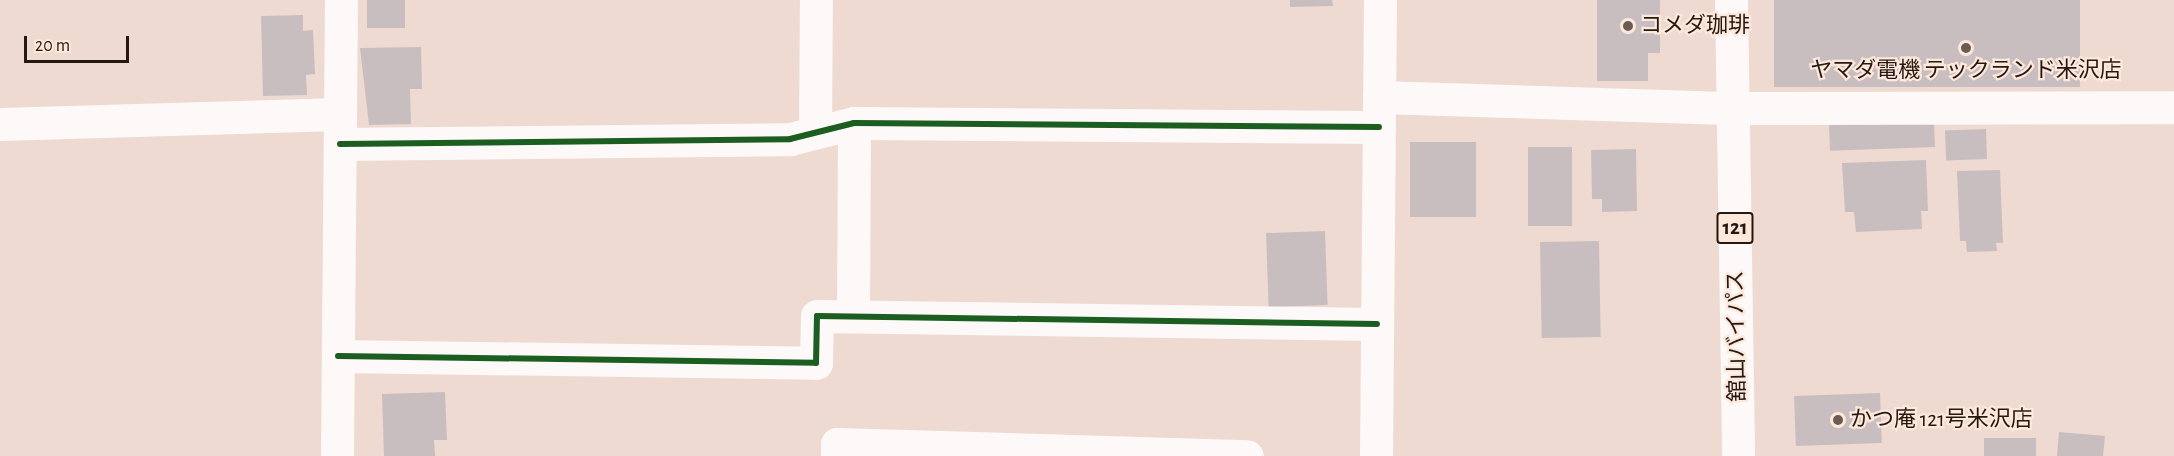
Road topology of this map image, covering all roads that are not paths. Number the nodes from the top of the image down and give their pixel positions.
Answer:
1 (341, 0) edge
2 (816, 0) edge
3 (1380, 0) edge
4 (1731, 0) edge
5 (2174, 107) edge
6 (1734, 108) junction
7 (1379, 112) junction
8 (854, 123) junction
9 (0, 124) edge
10 (340, 129) junction
11 (815, 131) junction
12 (853, 316) junction
13 (1377, 324) junction
14 (338, 356) junction
15 (337, 456) edge
16 (837, 456) edge
17 (1247, 456) edge
18 (1376, 456) edge
19 (1738, 456) edge

1 - 10 main road
2 - 11 main road
3 - 7 main road
4 - 6 main road, 舘山バイパス / 121
5 - 6 main road
6 - 7 main road
6 - 19 main road, 舘山バイパス / 121
7 - 8 main road
7 - 13 main road
8 - 11 main road
8 - 12 main road
9 - 10 main road
10 - 11 main road
10 - 14 main road
12 - 13 main road
12 - 14 main road
13 - 18 main road
14 - 15 main road
16 - 17 main road

